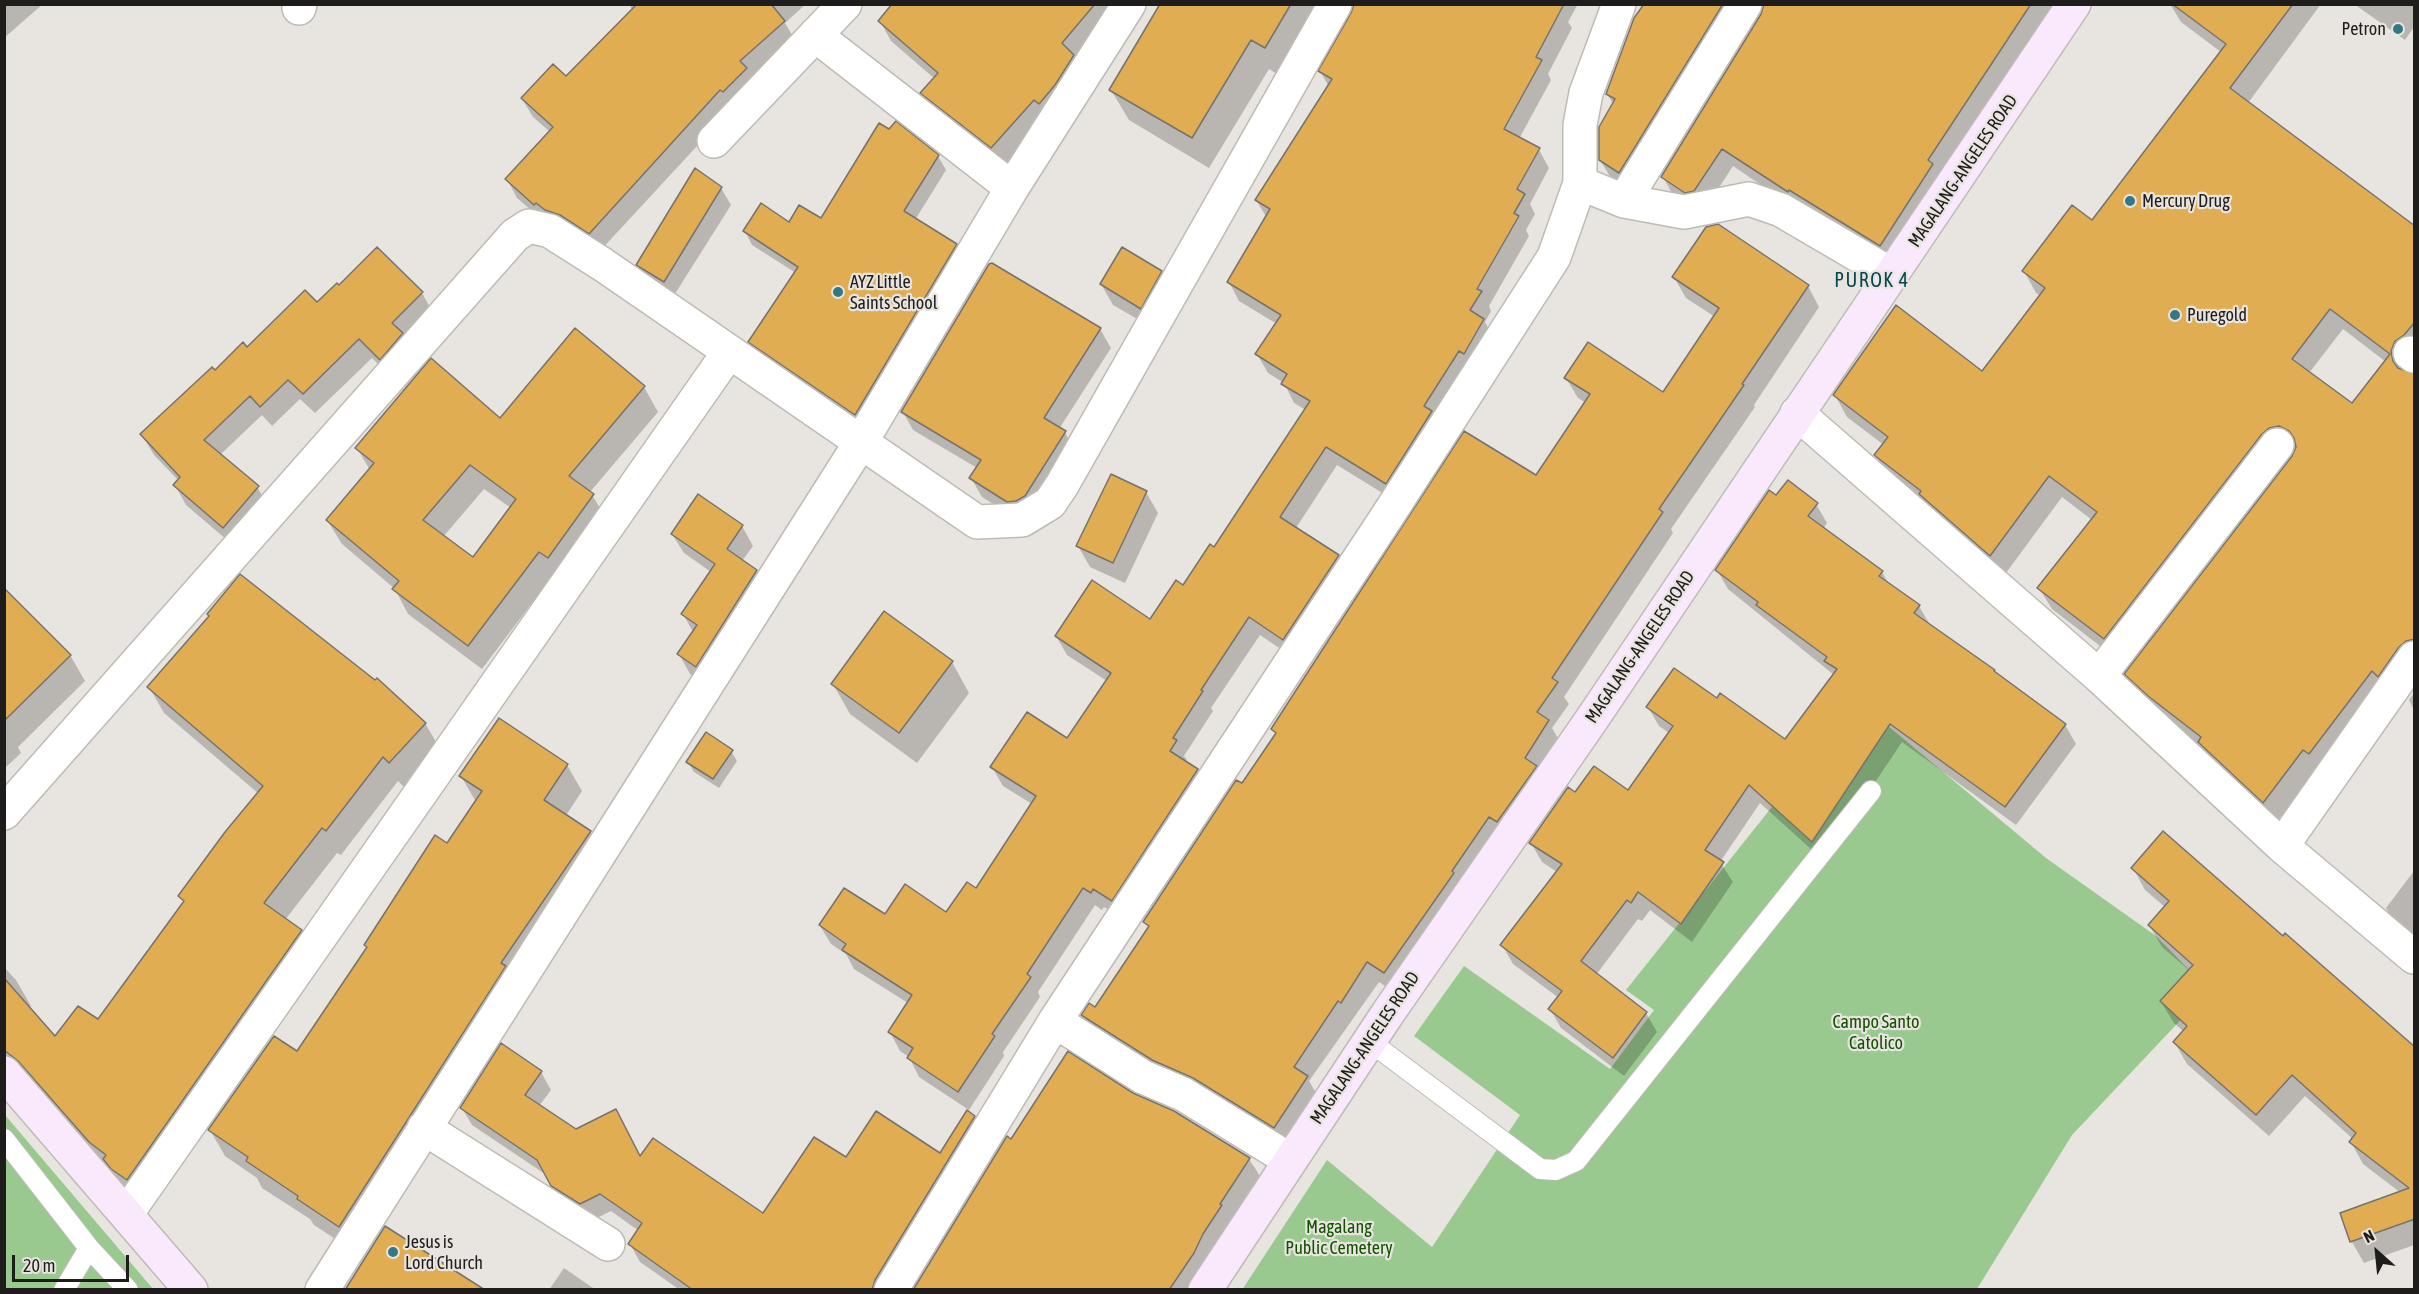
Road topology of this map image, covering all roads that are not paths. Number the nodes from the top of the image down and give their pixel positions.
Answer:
1 (845, 4) edge
2 (1129, 4) edge
3 (1335, 4) edge
4 (1619, 4) edge
5 (1745, 4) edge
6 (2074, 4) edge
7 (815, 34) junction
8 (714, 141) dead end
9 (1580, 183) junction
10 (1012, 188) junction
11 (1624, 201) junction
12 (1892, 275) junction
13 (729, 352) junction
14 (1797, 413) junction
15 (861, 442) junction
16 (2277, 445) dead end
17 (2415, 658) edge
18 (2099, 676) junction
19 (1871, 791) dead end
20 (4, 813) edge
21 (2282, 846) junction
22 (2415, 957) edge
23 (1055, 1021) junction
24 (1369, 1041) junction
25 (4, 1073) edge
26 (424, 1128) junction
27 (4, 1139) edge
28 (1290, 1160) junction
29 (127, 1213) junction
30 (608, 1244) dead end
31 (89, 1248) junction
32 (64, 1290) edge
33 (128, 1290) edge
34 (191, 1290) edge
35 (321, 1290) edge
36 (891, 1290) edge
37 (1204, 1290) edge

1 - 7 street
2 - 10 street
3 - 15 street
4 - 9 street
5 - 11 street
6 - 12 main road, MAGALANG-ANGELES ROAD
7 - 8 street
7 - 10 street
9 - 11 street
9 - 23 street
10 - 15 street
11 - 12 street
12 - 14 main road, MAGALANG-ANGELES ROAD
13 - 15 street
13 - 20 street
13 - 29 street
14 - 18 street
14 - 24 main road, MAGALANG-ANGELES ROAD
15 - 26 street
16 - 18 street
17 - 21 street
18 - 21 street
19 - 24 lane
21 - 22 street
23 - 28 street
23 - 36 street
24 - 28 main road, MAGALANG-ANGELES ROAD
25 - 29 main road
26 - 30 street
26 - 35 street
27 - 31 lane
28 - 37 main road, MAGALANG-ANGELES ROAD
29 - 34 main road
31 - 32 lane
31 - 33 lane

